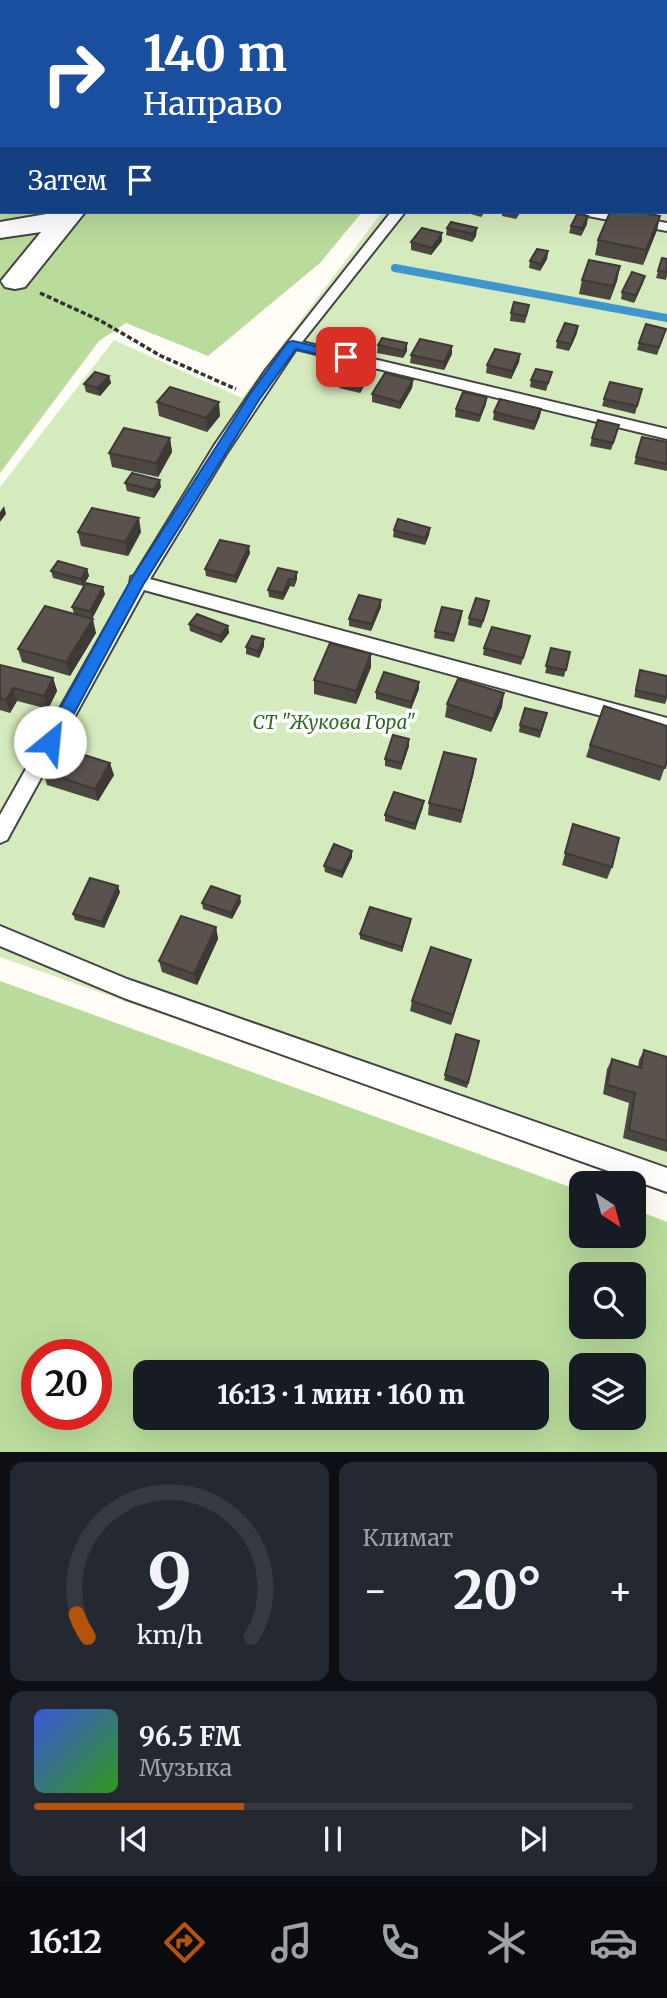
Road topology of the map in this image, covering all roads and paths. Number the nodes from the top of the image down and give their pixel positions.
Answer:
1 (396, 214) edge
2 (599, 214) edge
3 (68, 216) edge
4 (667, 227) edge
5 (0, 230) edge
6 (15, 281) joint
7 (293, 344) junction
8 (254, 397) junction
9 (667, 434) edge
10 (137, 582) junction
11 (667, 726) edge
12 (0, 834) edge
13 (0, 936) edge
14 (667, 1180) edge

1 - 7 lane
2 - 4 lane
3 - 5 street
3 - 6 street
6 - 8 path
7 - 8 lane
7 - 9 lane
8 - 10 lane
10 - 11 lane
10 - 12 lane
13 - 14 lane

